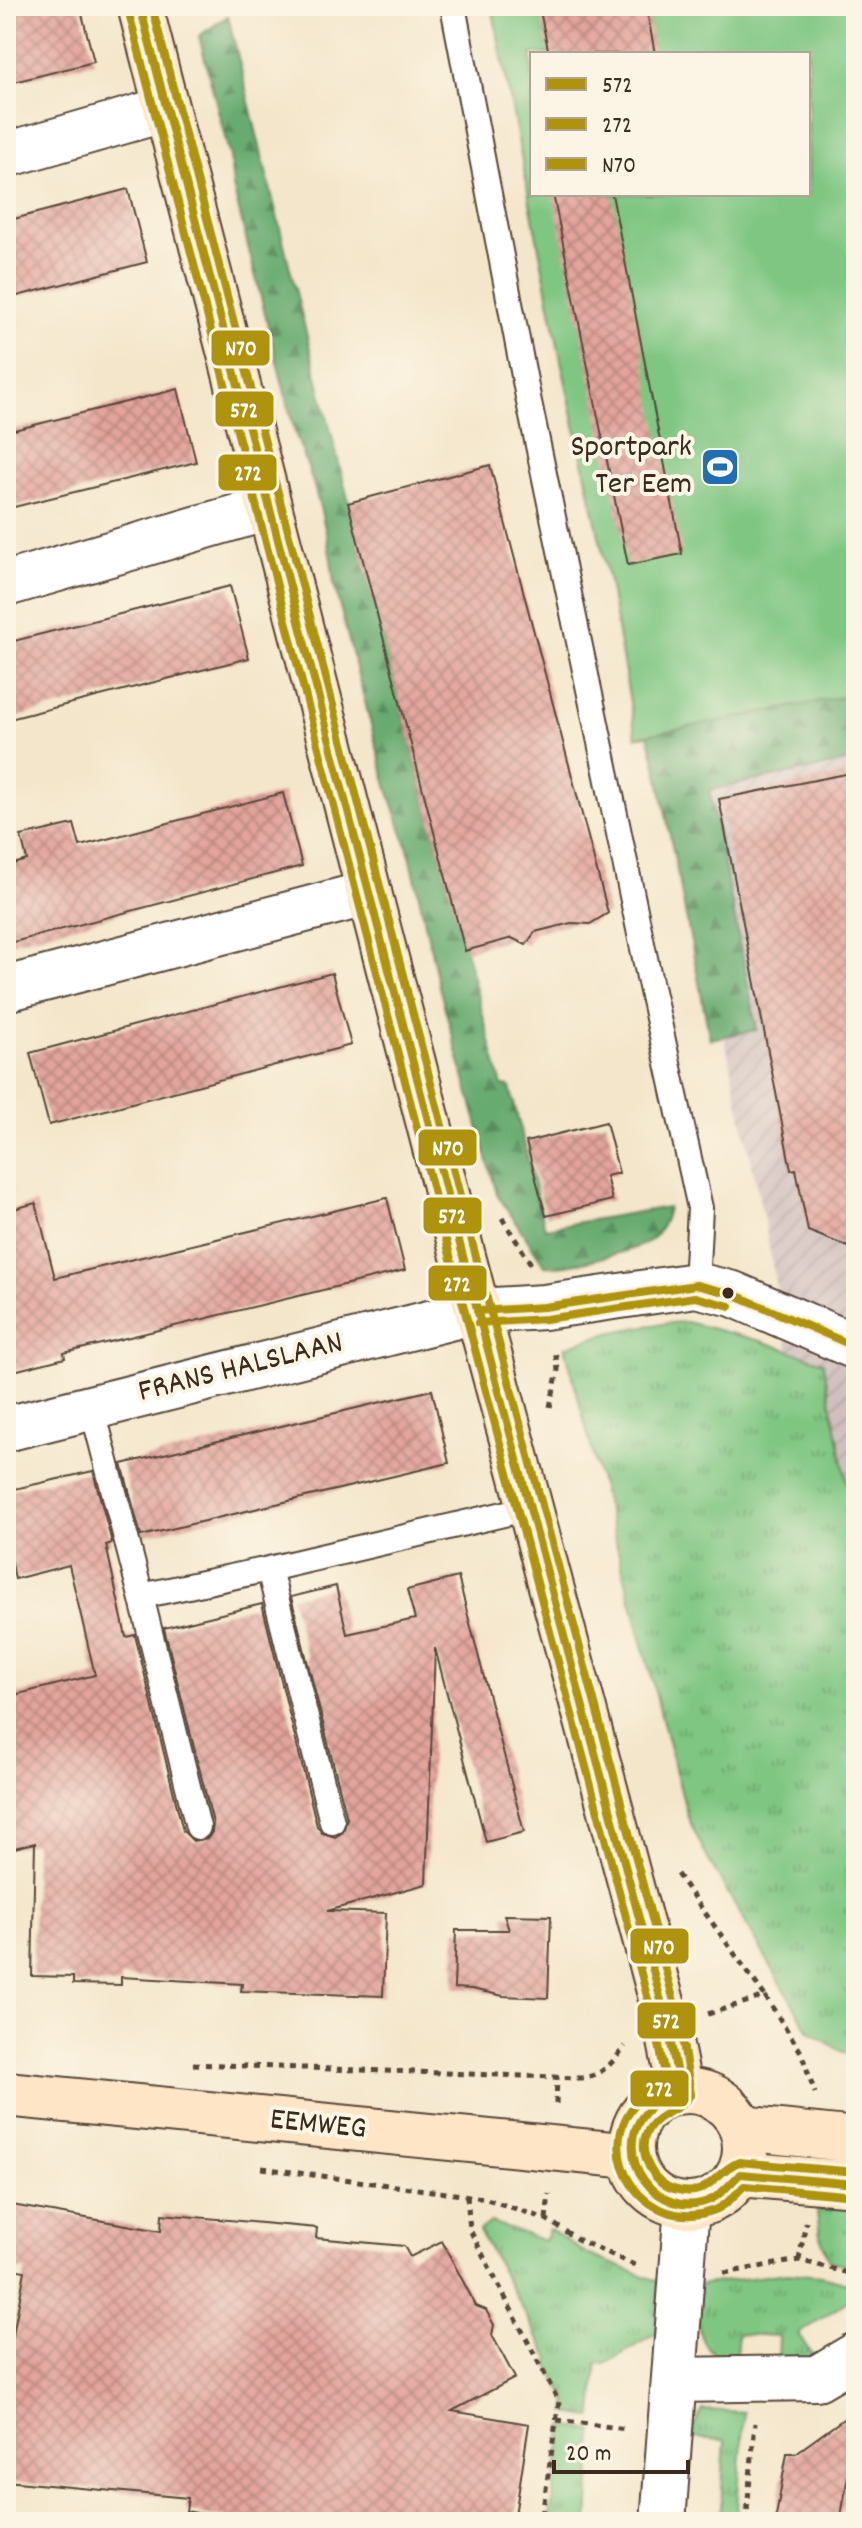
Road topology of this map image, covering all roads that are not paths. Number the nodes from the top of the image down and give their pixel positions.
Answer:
1 (140, 6) edge
2 (453, 6) edge
3 (166, 109) junction
4 (6, 155) edge
5 (268, 508) junction
6 (6, 584) edge
7 (369, 893) junction
8 (6, 989) edge
9 (696, 1285) junction
10 (477, 1311) junction
11 (856, 1347) edge
12 (92, 1407) junction
13 (6, 1429) edge
14 (529, 1508) junction
15 (269, 1569) junction
16 (141, 1596) junction
17 (332, 1822) dead end
18 (198, 1827) dead end
19 (680, 2091) junction
20 (6, 2094) edge
21 (742, 2128) junction
22 (856, 2140) edge
23 (631, 2156) junction
24 (740, 2174) junction
25 (856, 2184) edge
26 (687, 2206) junction
27 (856, 2355) edge
28 (675, 2380) junction
29 (663, 2522) edge

1 - 3 main road
2 - 9 lane
3 - 4 street
3 - 5 main road
5 - 6 street
5 - 7 main road
7 - 8 street
7 - 10 main road
9 - 10 street, FRANS HALSLAAN
9 - 11 street
10 - 12 street, FRANS HALSLAAN
10 - 14 main road
12 - 13 street, FRANS HALSLAAN
12 - 16 lane
14 - 15 lane
14 - 19 main road
15 - 16 lane
15 - 17 lane
16 - 18 lane
19 - 21 main road
19 - 23 main road
20 - 23 main road, EEMWEG
21 - 22 main road
21 - 24 main road
23 - 26 main road
24 - 25 main road
24 - 26 main road
26 - 28 street
27 - 28 street
28 - 29 street

